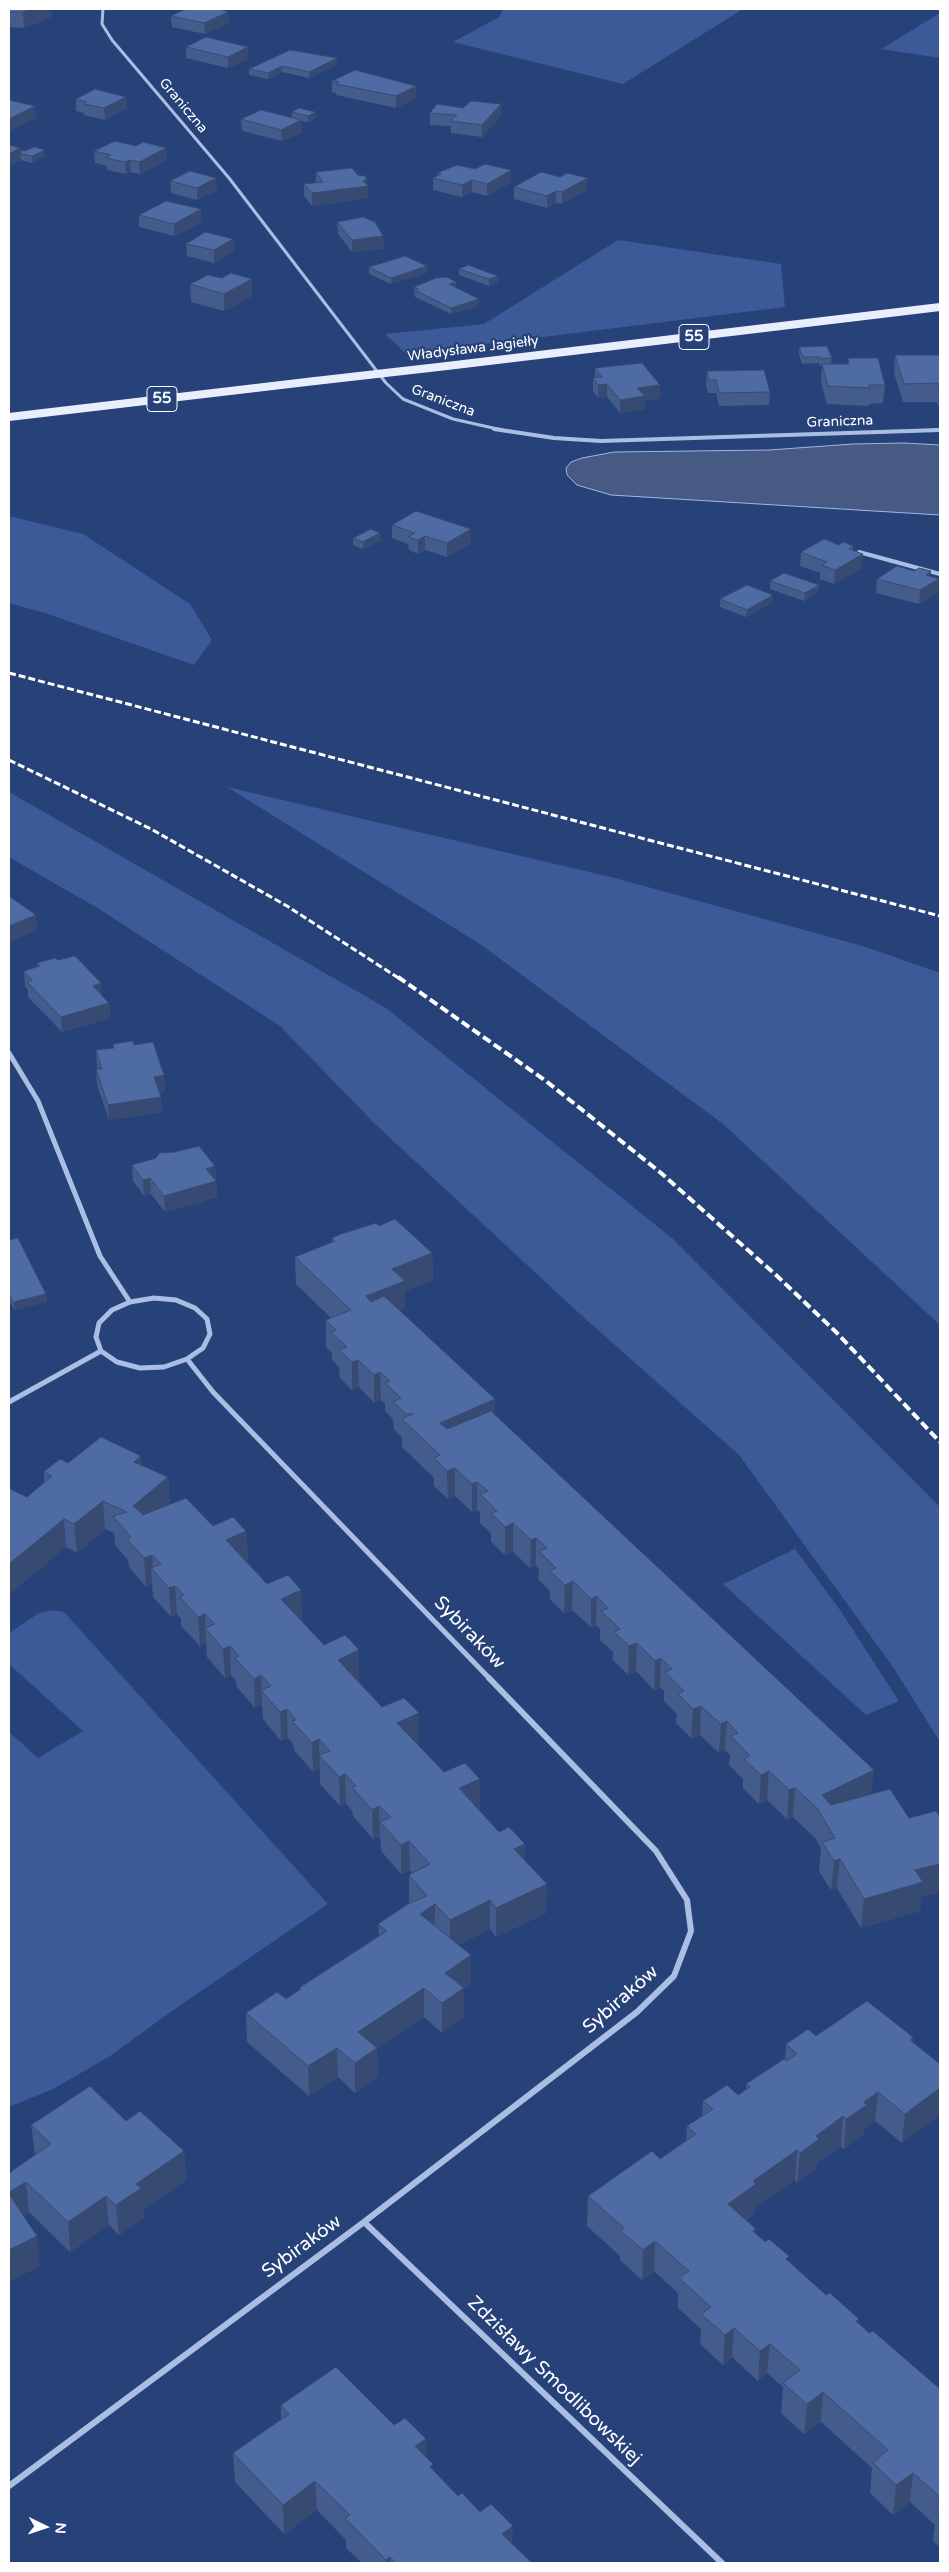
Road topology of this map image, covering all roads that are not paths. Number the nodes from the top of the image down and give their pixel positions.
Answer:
1 (102, 9) edge
2 (940, 308) edge
3 (9, 417) edge
4 (940, 430) edge
5 (859, 552) edge
6 (940, 574) edge
7 (9, 1053) edge
8 (130, 1302) junction
9 (101, 1351) junction
10 (187, 1360) junction
11 (9, 1402) edge
12 (364, 2222) junction
13 (9, 2486) edge
14 (722, 2563) edge

1 - 4 street, Graniczna
2 - 3 main road, Władysława Jagiełły / 55, bridge
5 - 6 street
7 - 8 street
8 - 9 street
8 - 10 street
9 - 10 street
9 - 11 street
10 - 12 street, Sybiraków
12 - 13 street, Sybiraków
12 - 14 street, Zdzisławy Smodlibowskiej

